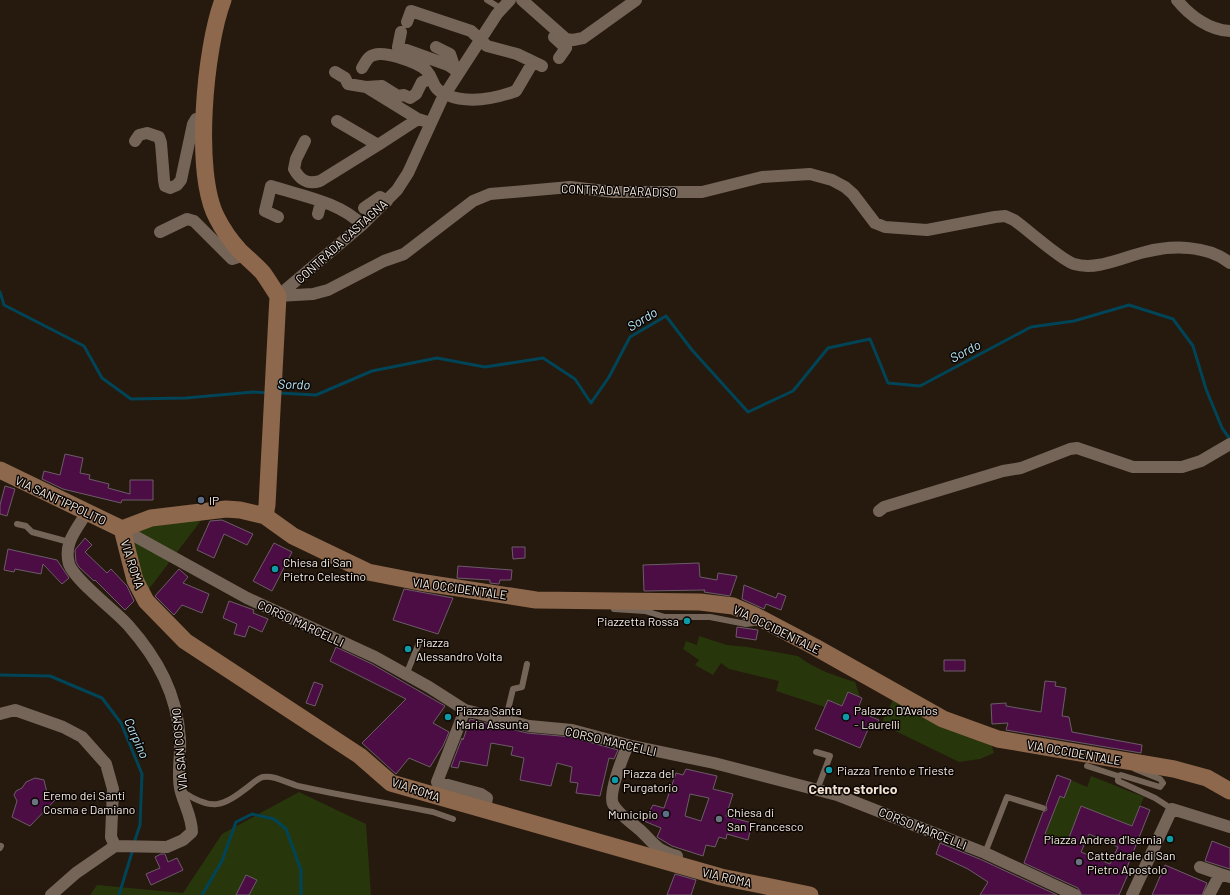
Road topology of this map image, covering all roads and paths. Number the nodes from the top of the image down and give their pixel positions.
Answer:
1 (223, 0) edge
2 (487, 0) edge
3 (636, 0) edge
4 (1177, 0) edge
5 (511, 3) edge
6 (1230, 31) edge
7 (480, 40) junction
8 (436, 47) dead end
9 (559, 58) dead end
10 (362, 68) dead end
11 (335, 72) dead end
12 (456, 72) junction
13 (431, 79) junction
14 (366, 87) junction
15 (445, 94) junction
16 (205, 119) junction
17 (418, 119) junction
18 (337, 121) dead end
19 (431, 123) junction
20 (135, 141) dead end
21 (304, 141) dead end
22 (378, 145) junction
23 (394, 182) dead end
24 (383, 199) junction
25 (321, 202) junction
26 (364, 208) dead end
27 (318, 214) dead end
28 (278, 217) dead end
29 (362, 225) junction
30 (160, 232) dead end
31 (245, 255) junction
32 (1230, 264) edge
33 (278, 296) junction
34 (1227, 446) edge
35 (0, 470) edge
36 (266, 511) junction
37 (878, 511) dead end
38 (87, 512) junction
39 (17, 524) dead end
40 (122, 529) junction
41 (69, 542) junction
42 (666, 602) junction
43 (614, 609) dead end
44 (645, 611) junction
45 (765, 621) junction
46 (418, 642) dead end
47 (527, 664) dead end
48 (406, 675) junction
49 (465, 710) junction
50 (0, 714) edge
51 (505, 722) junction
52 (628, 745) junction
53 (816, 752) dead end
54 (1118, 759) junction
55 (1087, 766) dead end
56 (1118, 776) junction
57 (817, 790) junction
58 (1229, 790) edge
59 (182, 792) junction
60 (1043, 808) dead end
61 (485, 809) junction
62 (1172, 809) junction
63 (453, 819) dead end
64 (1225, 826) edge
65 (1230, 836) edge
66 (118, 846) junction
67 (985, 853) junction
68 (1200, 867) dead end
69 (1225, 875) edge
70 (738, 880) junction
71 (51, 895) edge
72 (810, 895) edge
73 (1076, 895) edge
74 (1132, 895) edge
75 (1209, 895) edge

1 - 16 main road
2 - 5 lane
3 - 5 street
4 - 6 street
5 - 7 street, CONTRADA CASTAGNA
5 - 9 street
7 - 12 street, CONTRADA CASTAGNA
7 - 12 street
7 - 15 street
8 - 12 street
10 - 13 street
11 - 14 street
12 - 15 street, CONTRADA CASTAGNA
13 - 14 street
13 - 15 street
14 - 17 street
15 - 19 street, CONTRADA CASTAGNA
16 - 20 street
16 - 31 main road
17 - 19 street
17 - 22 street
18 - 22 street
19 - 24 street, CONTRADA CASTAGNA
21 - 22 street
23 - 24 street
24 - 26 street
24 - 29 street, CONTRADA CASTAGNA
25 - 27 street
25 - 28 street
25 - 29 street
29 - 33 street, CONTRADA CASTAGNA
30 - 31 street
31 - 33 main road
32 - 33 street, CONTRADA PARADISO
33 - 36 main road
34 - 37 street
35 - 38 main road, VIA SANT'IPPOLITO
36 - 40 main road
36 - 42 main road, VIA OCCIDENTALE
38 - 40 main road, VIA SANT'IPPOLITO
38 - 41 street
39 - 41 lane
40 - 48 street, CORSO MARCELLI
40 - 61 main road, VIA ROMA
41 - 59 street, VIA SAN COSMO
42 - 44 lane
42 - 45 main road, VIA OCCIDENTALE
43 - 44 lane
44 - 45 lane
45 - 54 main road, VIA OCCIDENTALE
46 - 48 lane
47 - 51 lane
48 - 49 street, CORSO MARCELLI
49 - 51 street, CORSO MARCELLI
49 - 61 street
50 - 66 street
51 - 52 street, CORSO MARCELLI
52 - 57 street, CORSO MARCELLI
52 - 70 street
53 - 57 lane
54 - 56 lane
54 - 58 main road, VIA OCCIDENTALE
55 - 56 lane
56 - 62 lane
57 - 67 street, CORSO MARCELLI
59 - 63 lane
59 - 66 street, VIA SAN COSMO
60 - 67 lane
61 - 70 main road, VIA ROMA
62 - 64 street
62 - 74 street
64 - 65 street
66 - 71 street
67 - 73 street, CORSO MARCELLI
68 - 69 street
69 - 75 street
70 - 72 main road, VIA ROMA

